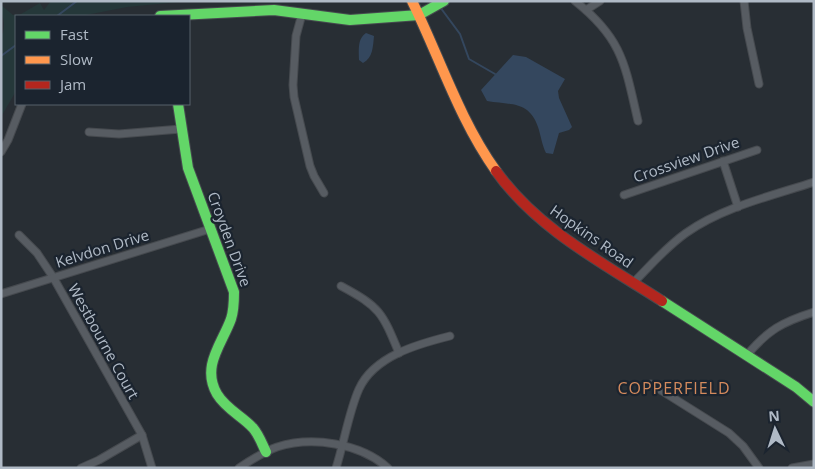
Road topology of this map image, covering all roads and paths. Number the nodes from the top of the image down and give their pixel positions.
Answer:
1 (412, 1) edge
2 (444, 1) edge
3 (574, 1) edge
4 (600, 1) edge
5 (744, 1) edge
6 (586, 10) junction
7 (302, 14) junction
8 (185, 15) edge
9 (419, 15) junction
10 (759, 84) dead end
11 (22, 105) edge
12 (178, 105) edge
13 (638, 121) dead end
14 (181, 130) junction
15 (89, 132) dead end
16 (756, 150) dead end
17 (1, 152) edge
18 (723, 161) junction
19 (814, 182) edge
20 (324, 193) dead end
21 (624, 195) dead end
22 (738, 207) junction
23 (210, 229) junction
24 (19, 235) dead end
25 (53, 277) junction
26 (633, 283) junction
27 (341, 286) dead end
28 (1, 294) edge
29 (814, 312) edge
30 (450, 336) dead end
31 (399, 353) junction
32 (746, 356) junction
33 (651, 384) dead end
34 (814, 402) edge
35 (142, 435) junction
36 (343, 447) junction
37 (266, 452) junction
38 (814, 464) edge
39 (81, 468) edge
40 (152, 468) edge
41 (239, 468) edge
42 (336, 468) edge
43 (388, 468) edge
44 (758, 468) edge
45 (792, 468) edge

1 - 9 street, Hopkins Road
2 - 9 street
3 - 6 street
4 - 6 street
5 - 10 street
6 - 13 street
7 - 8 street
7 - 9 street
7 - 20 street
9 - 26 street, Hopkins Road
11 - 17 street
12 - 14 street, Croyden Drive
14 - 15 street
14 - 23 street, Croyden Drive
16 - 18 street, Crossview Drive
18 - 21 street, Crossview Drive
18 - 22 street
19 - 22 street
22 - 26 street
23 - 25 street, Kelvdon Drive
23 - 37 street, Croyden Drive
24 - 25 street, Westbourne Court
25 - 28 street, Kelvdon Drive
25 - 35 street, Westbourne Court
26 - 32 street, Hopkins Road
27 - 31 street
29 - 32 street
30 - 31 street
31 - 36 street
32 - 34 street, Hopkins Road
33 - 44 street
35 - 39 street
35 - 40 street, Westbourne Court
36 - 37 street
36 - 42 street
36 - 43 street
37 - 41 street
38 - 45 street

